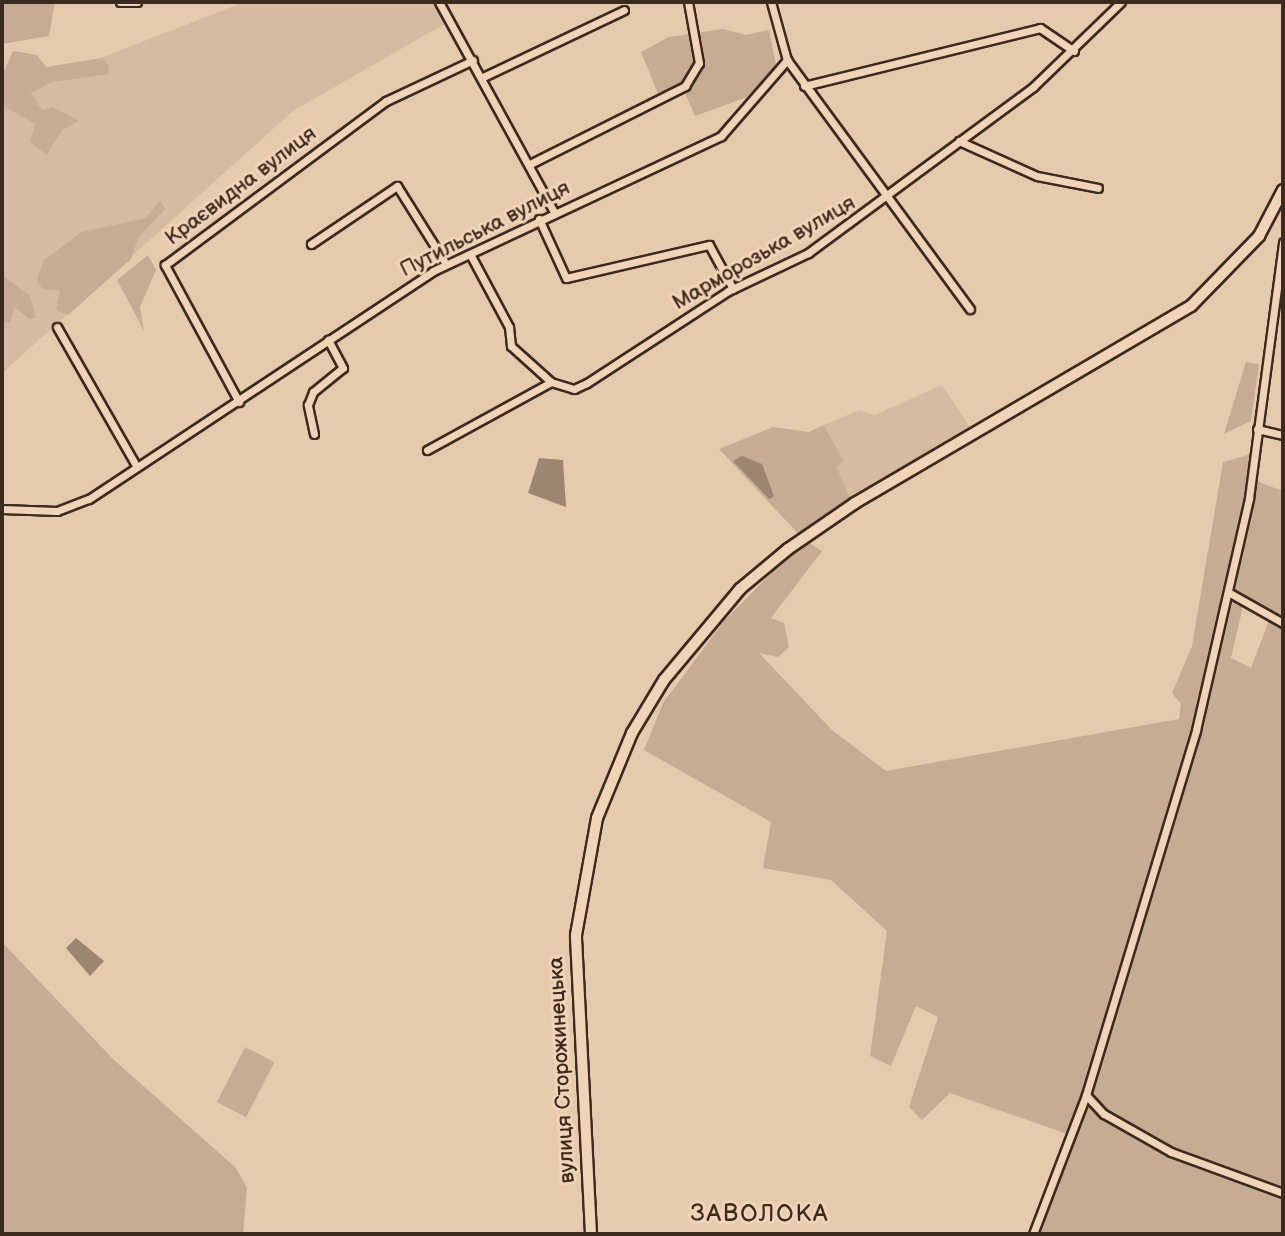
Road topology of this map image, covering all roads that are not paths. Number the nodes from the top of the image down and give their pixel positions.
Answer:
1 (120, 2) edge
2 (136, 2) edge
3 (439, 2) edge
4 (688, 2) edge
5 (771, 2) edge
6 (1121, 2) edge
7 (624, 10) dead end
8 (1074, 51) junction
9 (473, 60) junction
10 (787, 60) junction
11 (483, 77) junction
12 (804, 86) junction
13 (959, 141) junction
14 (530, 164) junction
15 (1098, 188) dead end
16 (892, 196) junction
17 (1283, 196) edge
18 (554, 212) junction
19 (539, 219) junction
20 (1283, 242) edge
21 (311, 244) dead end
22 (470, 254) junction
23 (446, 264) junction
24 (733, 289) junction
25 (970, 309) dead end
26 (57, 327) dead end
27 (328, 340) junction
28 (551, 383) junction
29 (239, 402) junction
30 (1257, 429) junction
31 (314, 434) dead end
32 (1283, 435) edge
33 (427, 450) dead end
34 (137, 467) junction
35 (2, 509) edge
36 (1228, 592) junction
37 (1283, 623) edge
38 (1086, 1095) junction
39 (1283, 1192) edge
40 (590, 1234) edge
41 (1034, 1234) edge

1 - 2 street
3 - 9 street
4 - 14 street
5 - 10 street
6 - 8 street, Марморозька вулиця
7 - 11 street
8 - 12 street
8 - 13 street, Марморозька вулиця
9 - 11 street
9 - 29 street, Краєвидна вулиця
10 - 12 street
10 - 18 street, Путильська вулиця
11 - 14 street
12 - 16 street
13 - 15 street
13 - 16 street, Марморозька вулиця
14 - 18 street
16 - 24 street, Марморозька вулиця
16 - 25 street
17 - 40 main road, вулиця Сторожинецька
18 - 19 street, Путильська вулиця
19 - 22 street, Путильська вулиця
19 - 24 street
20 - 30 street
21 - 23 street
22 - 23 street, Путильська вулиця
22 - 28 street
23 - 27 street, Путильська вулиця
24 - 28 street, Марморозька вулиця
26 - 34 street
27 - 29 street, Путильська вулиця
27 - 31 street
28 - 33 street
29 - 34 street, Путильська вулиця
30 - 32 street
30 - 36 street
34 - 35 street, Путильська вулиця
36 - 37 street
36 - 38 street
38 - 39 street
38 - 41 street

